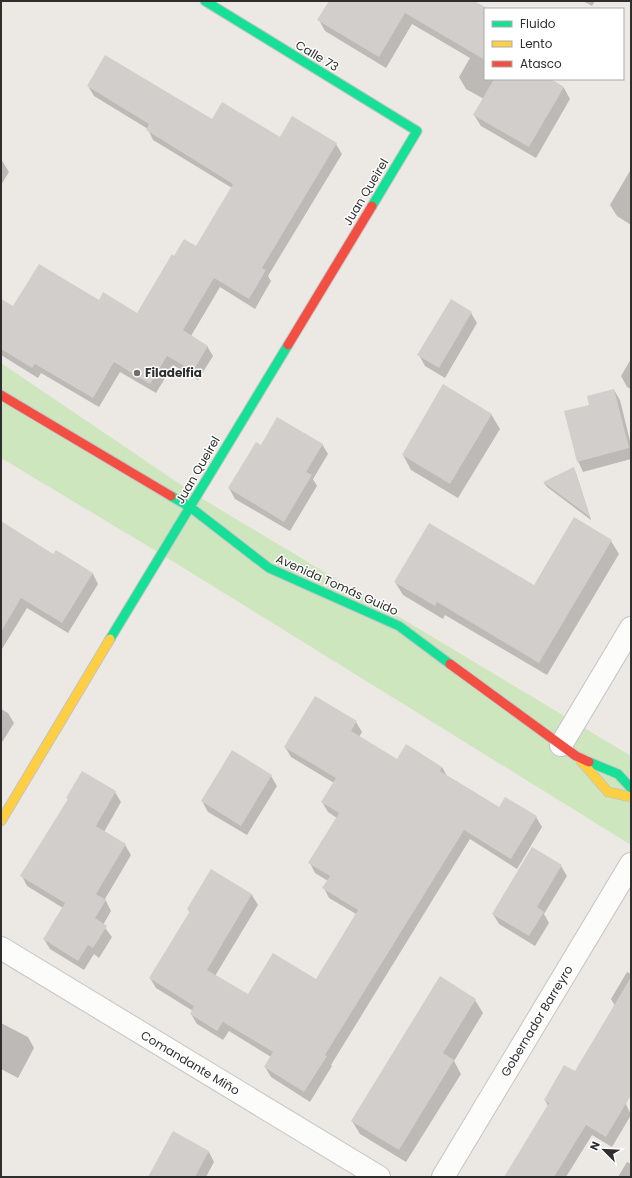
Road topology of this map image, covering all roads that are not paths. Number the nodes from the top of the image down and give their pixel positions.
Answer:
1 (205, 1) edge
2 (417, 131) joint
3 (1, 395) edge
4 (190, 507) junction
5 (631, 628) edge
6 (569, 750) junction
7 (631, 788) edge
8 (631, 797) edge
9 (1, 821) edge
10 (631, 864) edge
11 (1, 948) edge
12 (379, 1177) edge
13 (443, 1177) edge

1 - 2 street, Calle 73
2 - 4 street, Juan Queirel
3 - 4 street, Avenida Tomás Guido
4 - 6 street, Avenida Tomás Guido
4 - 9 street, Juan Queirel
5 - 6 street
6 - 7 street, Avenida Tomás Guido
6 - 8 street, Avenida Tomás Guido
10 - 13 street, Gobernador Barreyro
11 - 12 street, Comandante Miño

